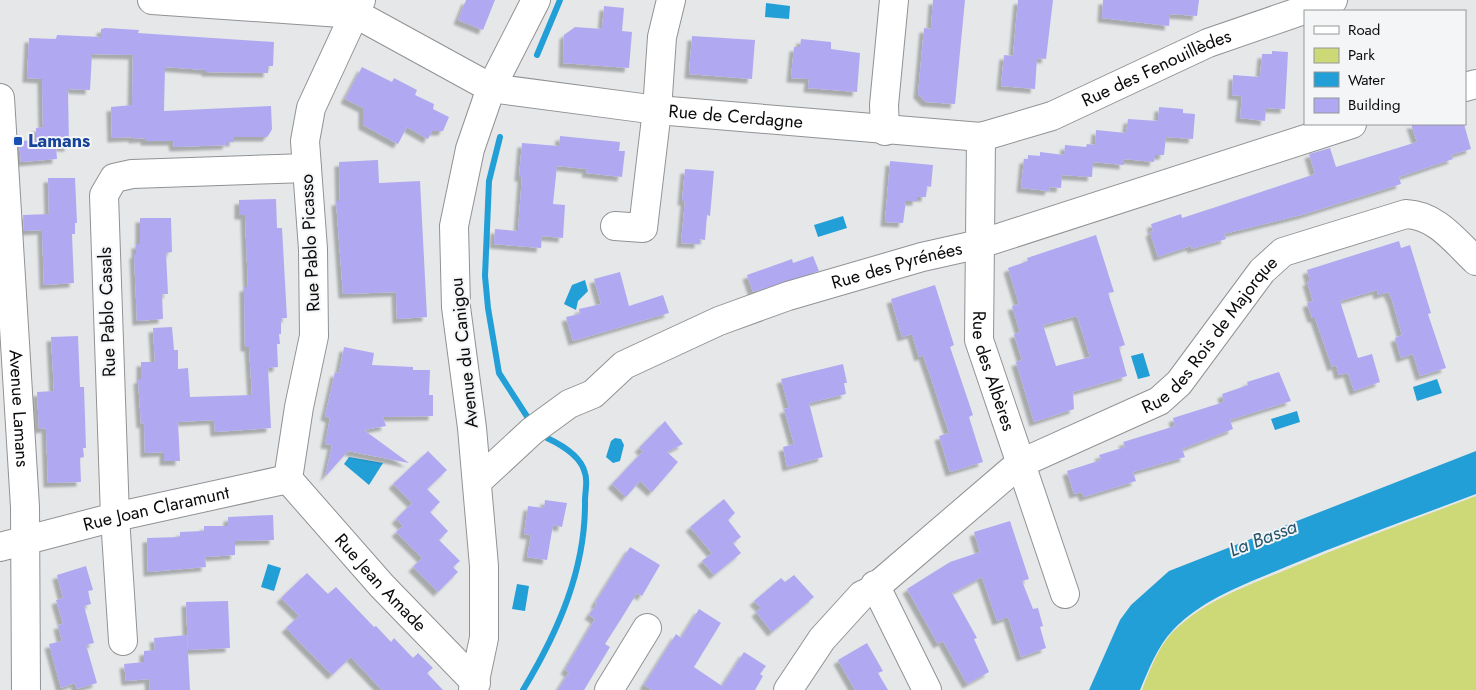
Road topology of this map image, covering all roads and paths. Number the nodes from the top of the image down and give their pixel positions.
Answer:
1 (152, 0) edge
2 (536, 0) edge
3 (671, 0) edge
4 (894, 0) edge
5 (1333, 0) edge
6 (358, 7) edge
7 (491, 88) junction
8 (0, 98) edge
9 (657, 110) junction
10 (1349, 125) edge
11 (885, 131) junction
12 (981, 138) junction
13 (306, 168) junction
14 (615, 226) dead end
15 (980, 244) junction
16 (1476, 260) edge
17 (1019, 464) junction
18 (288, 480) junction
19 (478, 481) junction
20 (115, 517) junction
21 (26, 539) junction
22 (0, 547) edge
23 (875, 585) junction
24 (1065, 594) dead end
25 (647, 628) dead end
26 (123, 641) dead end
27 (474, 686) edge
28 (26, 690) edge
29 (609, 690) edge
30 (788, 690) edge
31 (927, 690) edge

1 - 6 street
2 - 7 street, Avenue du Canigou
3 - 9 street
4 - 11 street
5 - 12 street, Rue des Fenouillèdes
6 - 7 street
6 - 13 street, Rue Pablo Picasso
7 - 9 street, Rue de Cerdagne
7 - 19 street, Avenue du Canigou
8 - 21 street, Avenue Lamans
9 - 11 street, Rue de Cerdagne
9 - 14 street
10 - 15 street, Rue des Pyrénées
11 - 12 street, Rue de Cerdagne
12 - 15 street, Rue des Albères
13 - 18 street, Rue Pablo Picasso
13 - 20 street, Rue Pablo Casals
15 - 17 street, Rue des Albères
15 - 19 street, Rue des Pyrénées
16 - 17 street, Rue des Rois de Majorque
17 - 23 street
17 - 24 street, Rue des Albères
18 - 20 street, Rue Joan Claramunt
18 - 27 street, Rue Jean Amade
19 - 27 street, Avenue du Canigou
20 - 21 street, Rue Joan Claramunt
20 - 26 street, Rue Pablo Casals
21 - 22 street, Rue Joan Claramunt
21 - 28 street, Avenue Lamans
23 - 30 street
23 - 31 street
25 - 29 street

